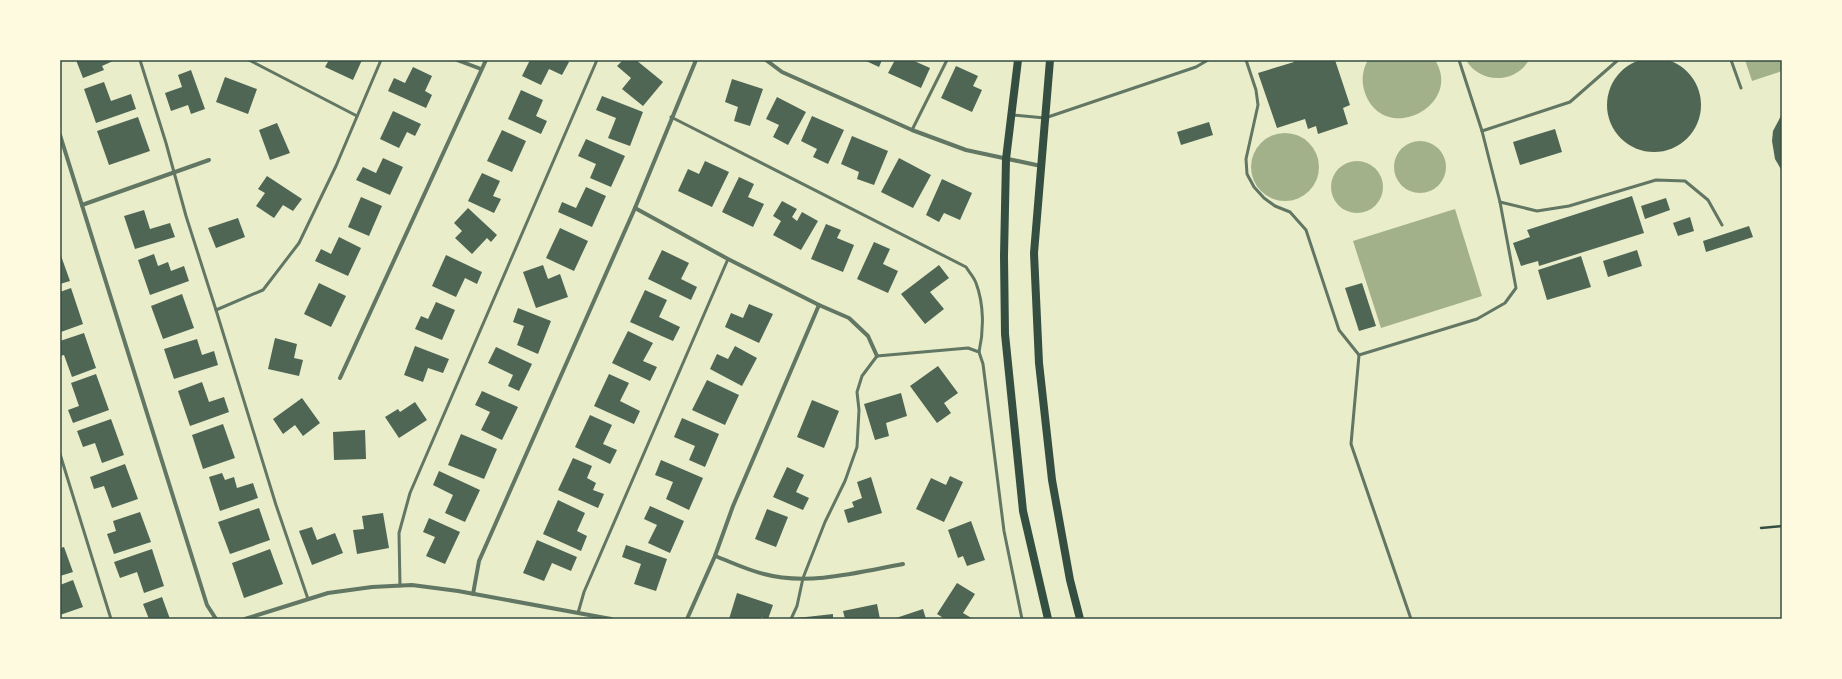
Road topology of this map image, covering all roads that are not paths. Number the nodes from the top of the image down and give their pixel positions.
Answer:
1 (140, 60) edge
2 (249, 60) edge
3 (381, 60) edge
4 (457, 60) edge
5 (486, 60) edge
6 (597, 60) edge
7 (696, 60) edge
8 (766, 60) edge
9 (947, 60) edge
10 (1018, 60) edge
11 (1050, 60) edge
12 (1208, 60) edge
13 (1246, 60) edge
14 (1459, 60) edge
15 (1618, 60) edge
16 (1731, 60) edge
17 (481, 69) junction
18 (1741, 88) dead end
19 (1010, 115) junction
20 (357, 116) junction
21 (672, 117) junction
22 (1045, 118) junction
23 (912, 130) junction
24 (1482, 131) junction
25 (60, 136) edge
26 (1006, 159) junction
27 (209, 160) dead end
28 (1041, 166) junction
29 (174, 172) junction
30 (1500, 202) junction
31 (82, 205) junction
32 (635, 208) junction
33 (1722, 225) dead end
34 (728, 258) junction
35 (819, 305) junction
36 (216, 310) junction
37 (979, 352) junction
38 (1359, 355) junction
39 (877, 356) junction
40 (340, 378) dead end
41 (60, 454) edge
42 (715, 556) junction
43 (904, 564) dead end
44 (802, 578) junction
45 (400, 586) junction
46 (473, 594) junction
47 (308, 599) junction
48 (578, 613) junction
49 (111, 619) edge
50 (216, 619) edge
51 (245, 619) edge
52 (611, 619) edge
53 (687, 619) edge
54 (791, 619) edge
55 (1022, 619) edge
56 (1048, 619) edge
57 (1080, 619) edge
58 (1411, 619) edge

1 - 29 lane
2 - 20 lane
3 - 20 lane
4 - 17 street
5 - 17 street
6 - 45 lane
7 - 21 street
8 - 23 street
9 - 23 lane
10 - 19 main road
11 - 22 main road
12 - 22 lane
13 - 38 lane
14 - 24 lane
15 - 24 lane
16 - 18 lane
17 - 40 street
19 - 22 lane
19 - 26 main road
20 - 36 lane
21 - 32 street
21 - 37 lane
22 - 28 main road
23 - 26 street
24 - 30 lane
25 - 31 street
26 - 28 street
26 - 56 main road
27 - 29 street
28 - 57 main road
29 - 31 street
29 - 36 lane
30 - 33 lane
30 - 38 lane
31 - 50 street
32 - 34 street
32 - 46 street
34 - 35 street
34 - 48 lane
35 - 39 street
35 - 42 street
36 - 47 lane
37 - 39 lane
37 - 55 lane
38 - 58 lane
39 - 44 lane
41 - 49 lane
42 - 44 street
42 - 53 street
43 - 44 street
44 - 54 lane
45 - 46 street
45 - 47 street
46 - 48 street
47 - 51 street
48 - 52 street

